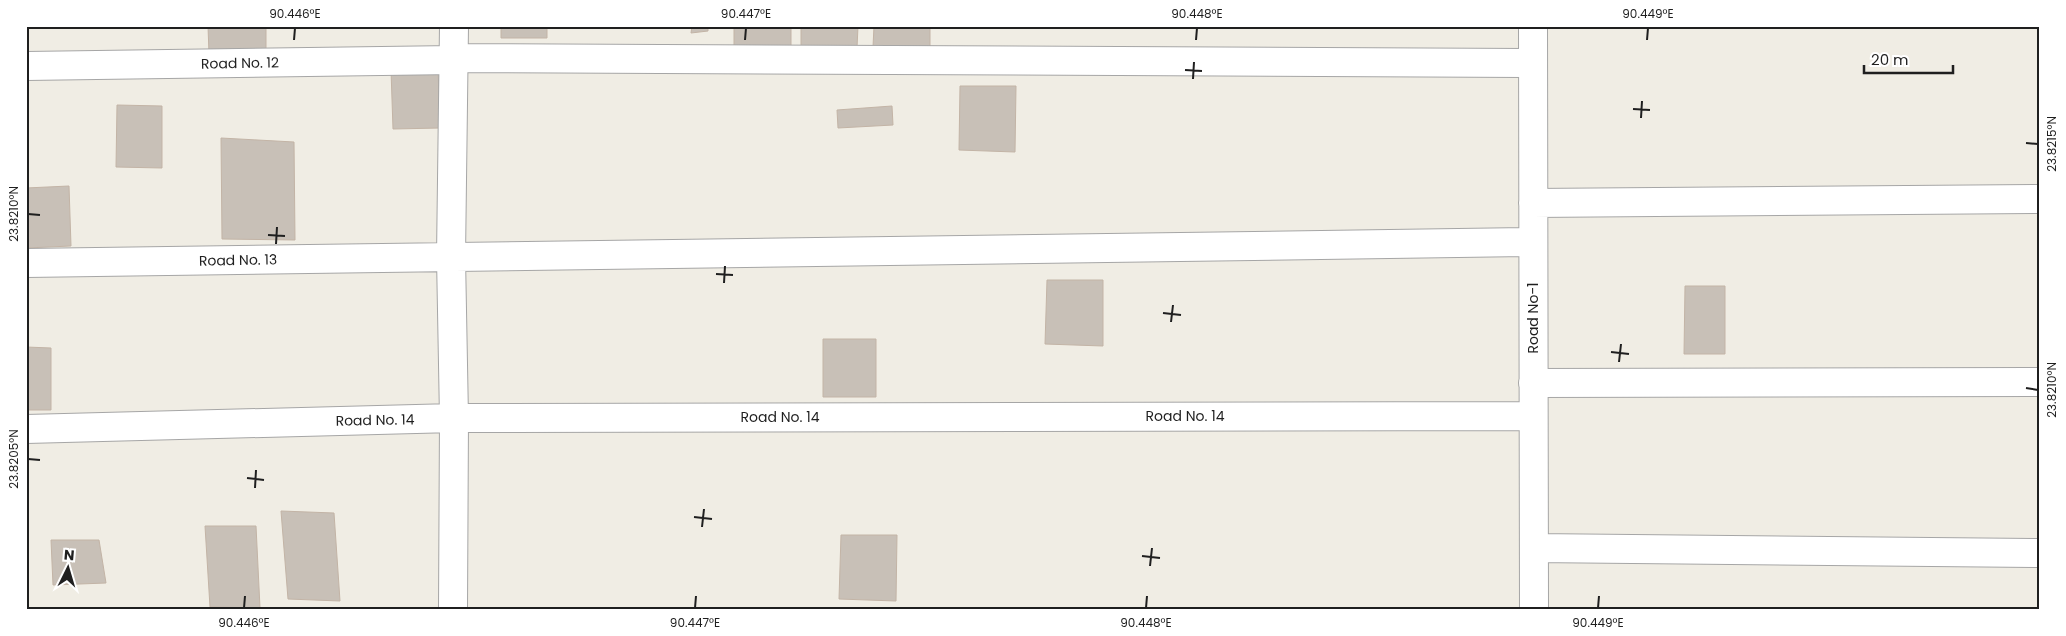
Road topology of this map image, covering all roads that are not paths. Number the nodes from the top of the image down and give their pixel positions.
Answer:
1 (454, 26) edge
2 (1533, 26) edge
3 (454, 59) junction
4 (1533, 63) junction
5 (26, 66) edge
6 (2040, 199) edge
7 (1533, 203) junction
8 (1533, 242) junction
9 (451, 257) junction
10 (26, 263) edge
11 (2040, 382) edge
12 (1534, 383) junction
13 (1533, 416) junction
14 (454, 418) junction
15 (26, 429) edge
16 (1534, 548) junction
17 (2040, 553) edge
18 (453, 610) edge
19 (1534, 610) edge

1 - 3 street
2 - 4 street, Road No-1
3 - 4 street, Road No. 12
3 - 5 street, Road No. 12
3 - 9 street
4 - 7 street, Road No-1
6 - 7 street
7 - 8 street, Road No-1
8 - 9 street, Road No. 13
8 - 12 street, Road No-1
9 - 10 street, Road No. 13
9 - 14 street
11 - 12 street
12 - 13 street, Road No-1
13 - 14 street, Road No. 14
13 - 16 street, Road No-1
14 - 15 street, Road No. 14
14 - 18 street
16 - 17 street
16 - 19 street, Road No-1

